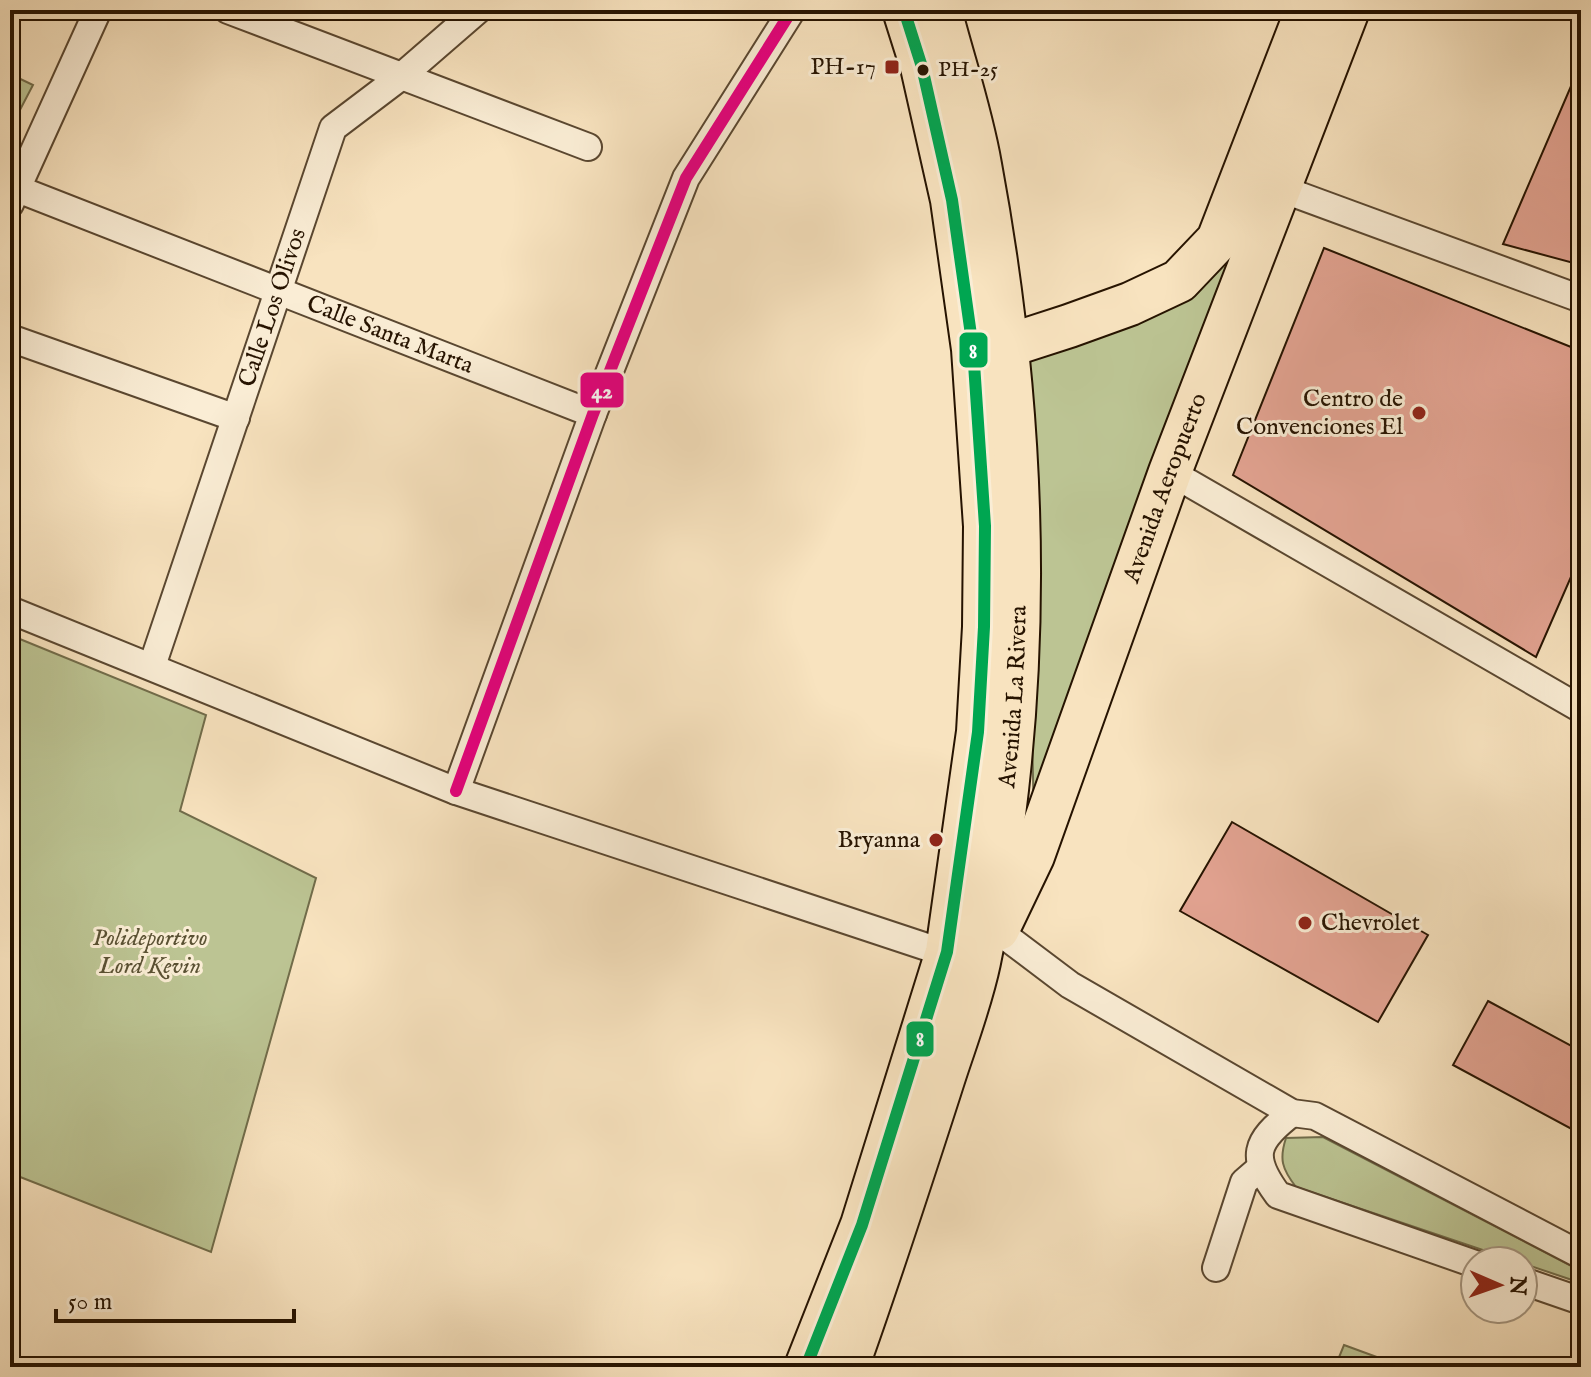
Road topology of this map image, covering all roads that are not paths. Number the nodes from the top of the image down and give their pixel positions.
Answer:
1 (98, 10) edge
2 (228, 10) edge
3 (478, 10) edge
4 (792, 10) edge
5 (904, 10) edge
6 (940, 10) edge
7 (1307, 10) edge
8 (1348, 10) edge
9 (403, 75) junction
10 (588, 147) dead end
11 (1262, 182) junction
12 (12, 193) edge
13 (277, 293) junction
14 (1581, 299) edge
15 (10, 338) edge
16 (990, 347) junction
17 (593, 414) junction
18 (236, 418) junction
19 (1170, 472) junction
20 (10, 610) edge
21 (152, 666) junction
22 (1581, 709) edge
23 (456, 791) junction
24 (974, 949) junction
25 (1292, 1113) junction
26 (1259, 1169) junction
27 (1581, 1255) edge
28 (1459, 1258) edge
29 (1216, 1268) dead end
30 (1539, 1287) edge
31 (1581, 1301) edge
32 (806, 1367) edge
33 (847, 1367) edge

1 - 12 street
2 - 9 street
3 - 9 street, Calle Los Olivos
4 - 17 street
5 - 16 main road, Avenida La Rivera
6 - 16 main road, Avenida La Rivera
7 - 11 main road, Avenida Aeropuerto
8 - 11 main road, Avenida Aeropuerto
9 - 10 street
9 - 13 street, Calle Los Olivos
11 - 14 street
11 - 16 main road, Avenida Aeropuerto
11 - 19 main road, Avenida Aeropuerto
12 - 13 street, Calle Santa Marta
13 - 17 street, Calle Santa Marta
13 - 18 street, Calle Los Olivos
15 - 18 street
16 - 24 main road, Avenida La Rivera
17 - 23 street
18 - 21 street, Calle Los Olivos
19 - 22 street
19 - 24 main road, Avenida Aeropuerto
20 - 21 street
21 - 23 street
23 - 24 street
24 - 25 street
24 - 32 main road, Avenida La Rivera
24 - 33 main road, Avenida La Rivera
25 - 26 street
25 - 27 street
26 - 28 street
26 - 29 street
30 - 31 street

